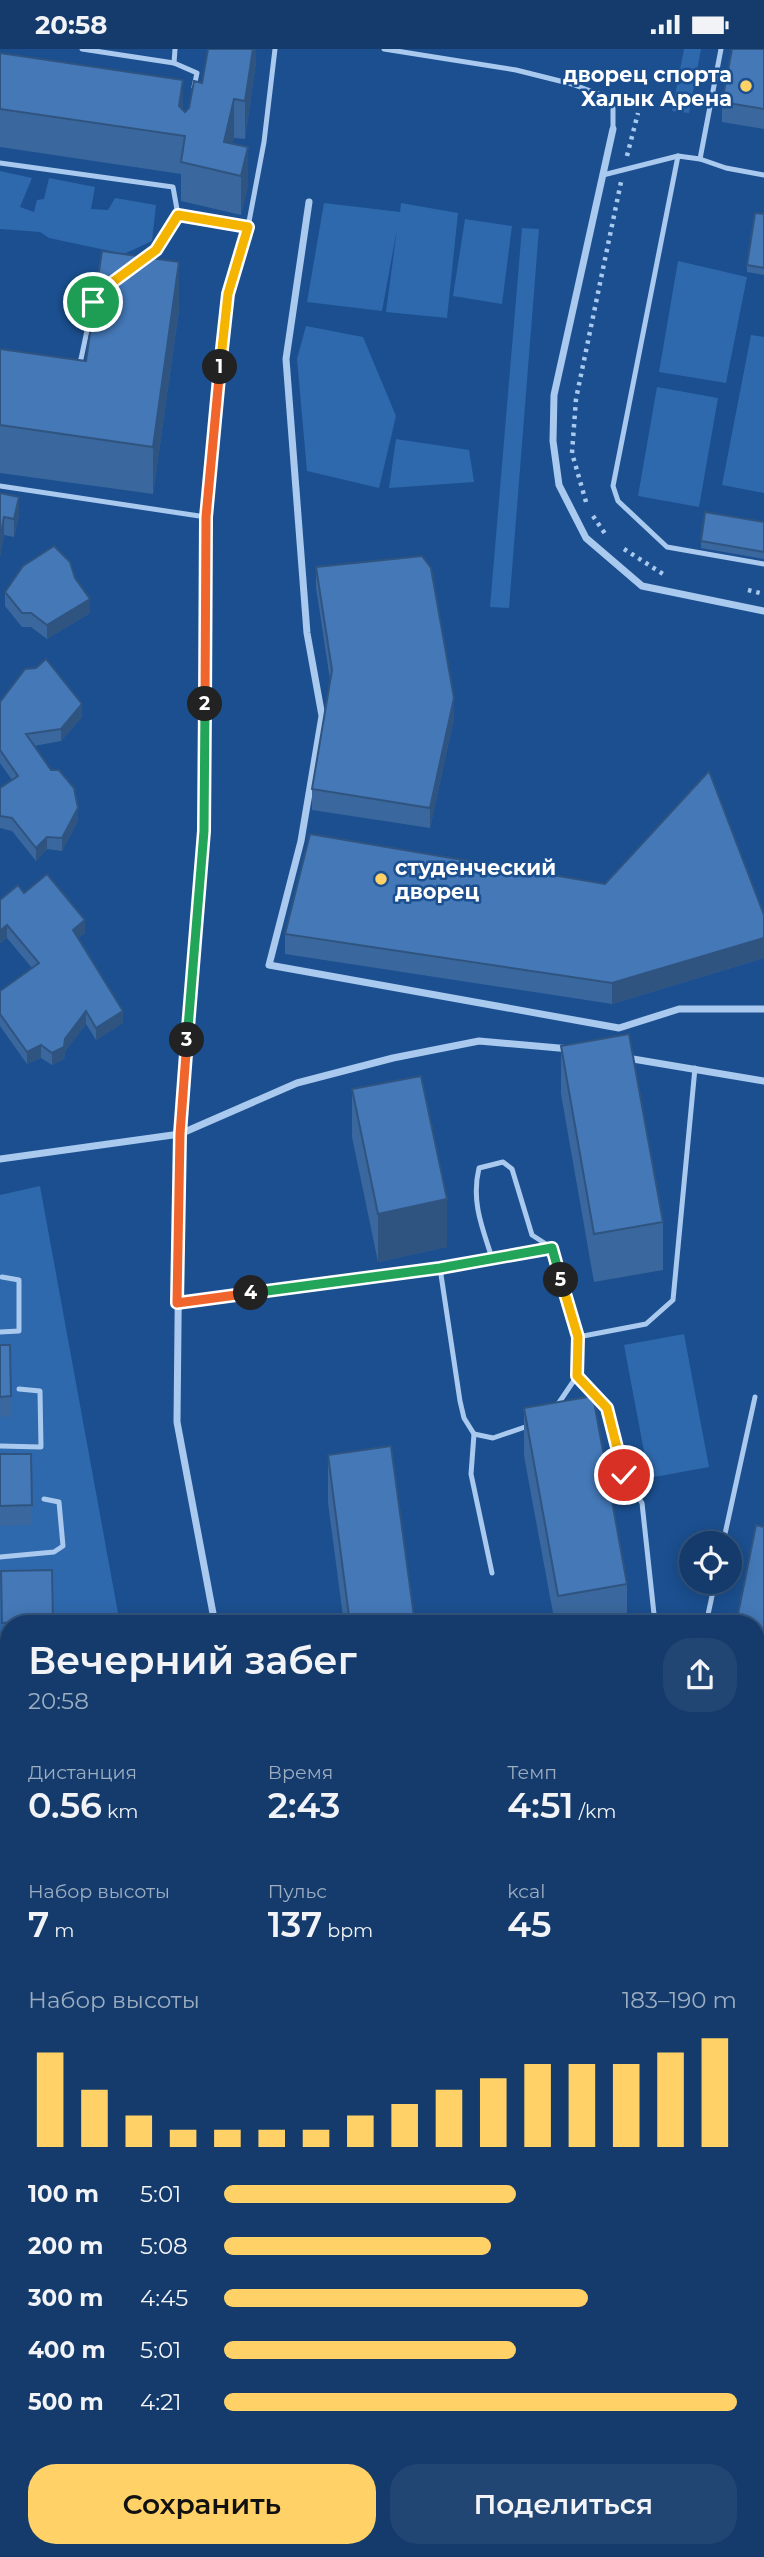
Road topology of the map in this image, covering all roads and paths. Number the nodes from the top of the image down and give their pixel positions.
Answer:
1 (82, 49) edge
2 (175, 49) edge
3 (275, 49) edge
4 (384, 49) edge
5 (721, 49) edge
6 (174, 63) junction
7 (193, 97) edge
8 (613, 129) joint
9 (678, 156) junction
10 (699, 159) junction
11 (0, 163) edge
12 (603, 175) junction
13 (764, 175) edge
14 (309, 202) dead end
15 (178, 215) junction
16 (248, 227) junction
17 (135, 265) edge
18 (102, 290) edge
19 (74, 368) edge
20 (0, 486) edge
21 (206, 517) junction
22 (764, 564) edge
23 (764, 611) edge
24 (764, 1009) edge
25 (581, 1051) edge
26 (619, 1056) edge
27 (695, 1068) junction
28 (764, 1081) edge
29 (180, 1134) junction
30 (0, 1159) edge
31 (552, 1248) junction
32 (492, 1258) junction
33 (440, 1268) junction
34 (2, 1277) dead end
35 (177, 1303) junction
36 (0, 1332) edge
37 (578, 1337) junction
38 (577, 1376) junction
39 (19, 1389) dead end
40 (755, 1397) dead end
41 (547, 1414) edge
42 (538, 1419) edge
43 (474, 1434) junction
44 (0, 1446) edge
45 (44, 1499) dead end
46 (726, 1531) edge
47 (0, 1557) edge
48 (492, 1573) dead end
49 (712, 1594) edge
50 (654, 1613) dead end
51 (213, 1615) edge
52 (708, 1615) edge

1 - 6 lane
2 - 6 lane
3 - 16 lane
4 - 8 lane
5 - 10 lane
6 - 7 lane
8 - 12 street
9 - 10 lane
9 - 12 lane
9 - 22 lane
10 - 13 lane
11 - 15 lane
12 - 23 street
14 - 24 street
15 - 16 lane
15 - 17 lane
16 - 21 lane
18 - 19 lane
20 - 21 lane
21 - 29 lane
25 - 29 street
26 - 27 street
27 - 28 street
27 - 37 lane
29 - 30 street
29 - 35 street
31 - 32 lane
31 - 32 lane
31 - 37 lane
32 - 33 lane
33 - 35 lane
33 - 43 lane
34 - 36 lane
35 - 51 street
37 - 38 lane
38 - 41 lane
38 - 50 lane
39 - 44 lane
40 - 46 lane
42 - 43 lane
43 - 48 lane
45 - 47 lane
49 - 52 lane

